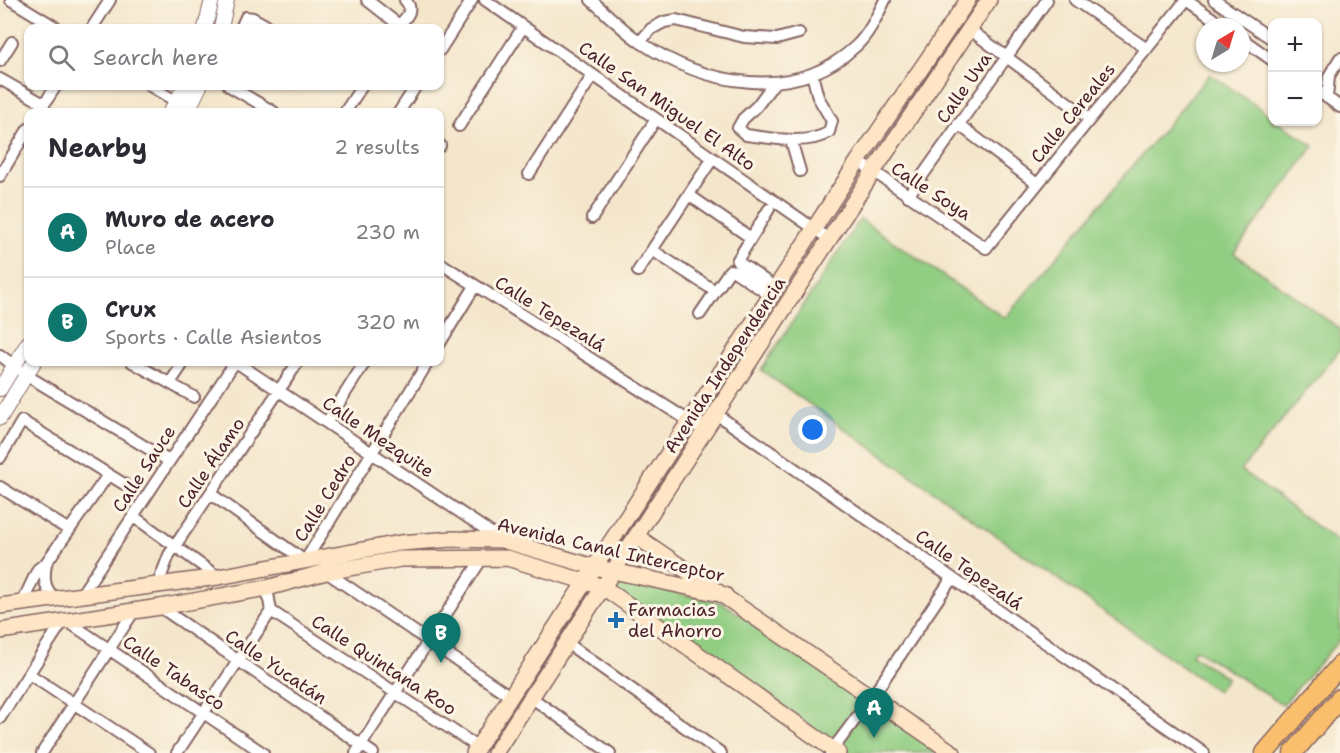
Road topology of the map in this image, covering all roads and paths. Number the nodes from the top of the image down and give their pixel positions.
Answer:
1 (11, 0) edge
2 (110, 0) edge
3 (212, 0) edge
4 (367, 0) edge
5 (405, 0) edge
6 (472, 0) edge
7 (485, 0) edge
8 (591, 0) edge
9 (885, 0) edge
10 (968, 0) edge
11 (989, 0) edge
12 (1047, 0) edge
13 (1075, 0) edge
14 (1186, 0) edge
15 (1214, 0) edge
16 (227, 2) edge
17 (1212, 18) edge
18 (50, 24) edge
19 (95, 24) edge
20 (206, 24) edge
21 (222, 24) edge
22 (243, 24) edge
23 (264, 24) edge
24 (395, 24) edge
25 (401, 24) edge
26 (523, 27) junction
27 (969, 29) junction
28 (799, 33) dead end
29 (1268, 36) edge
30 (12, 42) dead end
31 (640, 42) junction
32 (444, 44) edge
33 (1250, 44) edge
34 (1147, 49) junction
35 (1007, 57) junction
36 (1268, 57) edge
37 (1340, 58) edge
38 (0, 61) edge
39 (1322, 72) edge
40 (812, 74) junction
41 (593, 75) junction
42 (1329, 76) junction
43 (0, 78) edge
44 (774, 83) junction
45 (53, 90) edge
46 (156, 90) edge
47 (185, 90) edge
48 (197, 90) edge
49 (236, 90) edge
50 (359, 90) edge
51 (413, 90) edge
52 (1322, 95) edge
53 (1340, 107) edge
54 (41, 108) edge
55 (180, 108) edge
56 (183, 108) edge
57 (184, 108) edge
58 (267, 108) edge
59 (348, 108) edge
60 (402, 108) edge
61 (656, 119) junction
62 (1090, 119) junction
63 (958, 124) junction
64 (459, 126) dead end
65 (24, 136) edge
66 (791, 140) junction
67 (858, 161) junction
68 (709, 164) dead end
69 (800, 171) dead end
70 (873, 172) junction
71 (529, 174) dead end
72 (0, 176) edge
73 (1037, 184) junction
74 (689, 195) junction
75 (908, 196) junction
76 (769, 209) dead end
77 (592, 218) dead end
78 (814, 229) junction
79 (751, 238) junction
80 (830, 239) junction
81 (987, 248) joint
82 (652, 250) junction
83 (444, 266) edge
84 (638, 271) dead end
85 (475, 286) junction
86 (715, 291) junction
87 (773, 292) junction
88 (700, 315) dead end
89 (444, 336) edge
90 (24, 350) edge
91 (0, 355) edge
92 (15, 365) junction
93 (32, 366) edge
94 (139, 366) edge
95 (181, 366) edge
96 (233, 366) edge
97 (242, 366) edge
98 (295, 366) edge
99 (362, 366) edge
100 (426, 366) edge
101 (26, 375) junction
102 (170, 383) junction
103 (0, 389) edge
104 (279, 390) junction
105 (194, 397) dead end
106 (716, 414) junction
107 (0, 418) edge
108 (689, 421) junction
109 (327, 422) junction
110 (705, 431) junction
111 (372, 453) junction
112 (0, 458) edge
113 (169, 461) junction
114 (108, 475) junction
115 (124, 484) dead end
116 (0, 487) edge
117 (211, 494) junction
118 (133, 516) junction
119 (69, 530) junction
120 (636, 536) junction
121 (502, 540) junction
122 (175, 546) junction
123 (483, 557) junction
124 (306, 561) junction
125 (46, 562) junction
126 (594, 567) junction
127 (327, 572) junction
128 (613, 572) junction
129 (218, 578) junction
130 (952, 578) junction
131 (585, 582) junction
132 (158, 584) junction
133 (603, 587) junction
134 (267, 588) junction
135 (81, 595) junction
136 (725, 595) junction
137 (55, 598) junction
138 (22, 603) junction
139 (177, 604) junction
140 (0, 606) edge
141 (160, 607) junction
142 (134, 611) junction
143 (271, 611) junction
144 (95, 616) junction
145 (65, 621) junction
146 (0, 631) edge
147 (429, 642) junction
148 (567, 643) junction
149 (109, 650) junction
150 (238, 661) junction
151 (1340, 665) edge
152 (30, 674) junction
153 (396, 693) junction
154 (510, 696) junction
155 (872, 697) junction
156 (532, 698) junction
157 (1340, 698) edge
158 (75, 704) junction
159 (203, 713) junction
160 (0, 718) edge
161 (359, 749) edge
162 (476, 750) edge
163 (834, 752) edge
164 (42, 753) edge
165 (149, 753) edge
166 (177, 753) edge
167 (262, 753) edge
168 (373, 753) edge
169 (495, 753) edge
170 (610, 753) edge
171 (721, 753) edge
172 (953, 753) edge
173 (1204, 753) edge
174 (1265, 753) edge
175 (1293, 753) edge

1 - 18 street
2 - 19 street
3 - 20 street
4 - 24 street
5 - 25 street
6 - 32 street
7 - 26 street, Calle San Miguel El Alto
8 - 31 street
9 - 40 street
10 - 67 main road, Avenida Independencia
11 - 27 main road, Avenida Independencia
12 - 35 street, Calle Uva
13 - 34 street
14 - 17 street
14 - 34 street, Calle Cereales
15 - 29 street
16 - 21 street
22 - 23 street
26 - 41 street, Calle San Miguel El Alto
26 - 64 street
27 - 35 street
27 - 70 main road, Avenida Independencia
28 - 31 street
30 - 38 street
31 - 44 street
33 - 36 street
34 - 62 street, Calle Cereales
35 - 62 street
35 - 63 street, Calle Uva
37 - 42 street
39 - 42 street
40 - 44 street
40 - 66 street
41 - 61 street, Calle San Miguel El Alto
41 - 71 street
42 - 52 street
43 - 54 street
44 - 66 street
45 - 54 street
46 - 55 street
47 - 56 street
48 - 57 street
49 - 58 street
50 - 59 street
51 - 60 street
52 - 53 street
61 - 77 street
61 - 78 street, Calle San Miguel El Alto
62 - 73 street, Calle Cereales
63 - 73 street
63 - 75 street, Calle Uva
65 - 72 street
66 - 69 street
67 - 70 street, Calle Soya
67 - 78 main road, Avenida Independencia
68 - 74 street
70 - 75 street, Calle Soya
70 - 80 main road, Avenida Independencia
73 - 81 street, Calle Cereales
74 - 79 street
74 - 82 street
75 - 81 street, Calle Soya
76 - 79 street
78 - 80 street, Calle San Miguel El Alto
78 - 87 main road, Avenida Independencia
79 - 87 street
80 - 106 main road, Avenida Independencia
82 - 84 street
82 - 86 street
83 - 85 street, Calle Tepezalá
85 - 89 street
85 - 108 street, Calle Tepezalá
86 - 87 street
86 - 88 street
87 - 108 main road, Avenida Independencia
90 - 92 street
91 - 92 street
92 - 101 street
92 - 103 street
93 - 101 street
94 - 102 street
95 - 102 street
96 - 113 street, Calle Sauce
97 - 104 street, Calle Mezquite
98 - 104 street, Calle Álamo
99 - 109 street
100 - 111 street, Calle Cedro
101 - 107 street
101 - 113 street
102 - 105 street
104 - 109 street, Calle Mezquite
104 - 117 street, Calle Álamo
106 - 110 main road, Avenida Independencia
106 - 130 street, Calle Tepezalá
108 - 110 street, Calle Tepezalá
108 - 126 main road, Avenida Independencia
109 - 111 street, Calle Mezquite
110 - 120 main road, Avenida Independencia
111 - 121 street, Calle Mezquite
111 - 124 street, Calle Cedro
112 - 114 street
113 - 118 street, Calle Sauce
114 - 115 street
114 - 119 street
116 - 119 street
117 - 122 street, Calle Álamo
117 - 124 street
118 - 122 street
118 - 135 street, Calle Sauce
119 - 125 street
120 - 128 main road, Avenida Independencia
120 - 136 main road
121 - 124 main road, Avenida Canal Interceptor
121 - 126 main road, Avenida Canal Interceptor
122 - 129 street
122 - 132 street, Calle Álamo
123 - 127 main road, Avenida Canal Interceptor
123 - 131 main road, Avenida Canal Interceptor
123 - 147 street
124 - 129 main road, Avenida Canal Interceptor
125 - 137 street
125 - 138 street
126 - 128 main road, Avenida Canal Interceptor
126 - 131 main road, Avenida Independencia
127 - 134 main road, Avenida Canal Interceptor
127 - 147 street
128 - 133 main road, Avenida Independencia
128 - 136 main road, Avenida Canal Interceptor
129 - 132 main road, Avenida Canal Interceptor
129 - 139 main road
130 - 155 street
130 - 173 street, Calle Tepezalá
131 - 133 main road, Avenida Canal Interceptor
131 - 154 main road, Avenida Independencia
132 - 135 main road, Avenida Canal Interceptor
132 - 144 main road
133 - 148 main road, Avenida Independencia
133 - 163 main road, Avenida Canal Interceptor
134 - 139 main road, Avenida Canal Interceptor
134 - 143 street
135 - 137 main road, Avenida Canal Interceptor
136 - 155 main road, Avenida Canal Interceptor
137 - 138 main road, Avenida Canal Interceptor
138 - 140 main road, Avenida Canal Interceptor
139 - 141 main road, Avenida Canal Interceptor
141 - 142 main road, Avenida Canal Interceptor
141 - 150 street, Calle Yucatán
142 - 144 main road, Avenida Canal Interceptor
142 - 149 street
143 - 150 street
143 - 153 street, Calle Quintana Roo
144 - 145 main road, Avenida Canal Interceptor
145 - 146 main road, Avenida Canal Interceptor
145 - 149 street, Calle Tabasco
145 - 152 street
147 - 153 street
147 - 154 street
148 - 156 main road, Avenida Independencia
148 - 171 street
149 - 158 street
149 - 159 street, Calle Tabasco
150 - 159 street
150 - 161 street, Calle Yucatán
151 - 174 main road
152 - 158 street
152 - 160 street
153 - 161 street
153 - 162 street, Calle Quintana Roo
154 - 162 main road, Avenida Independencia
155 - 163 street
155 - 172 main road, Avenida Canal Interceptor
156 - 169 main road, Avenida Independencia
156 - 170 street
157 - 175 main road
158 - 164 street
158 - 165 street
159 - 166 street
159 - 167 street, Calle Tabasco
161 - 168 street, Calle Yucatán

